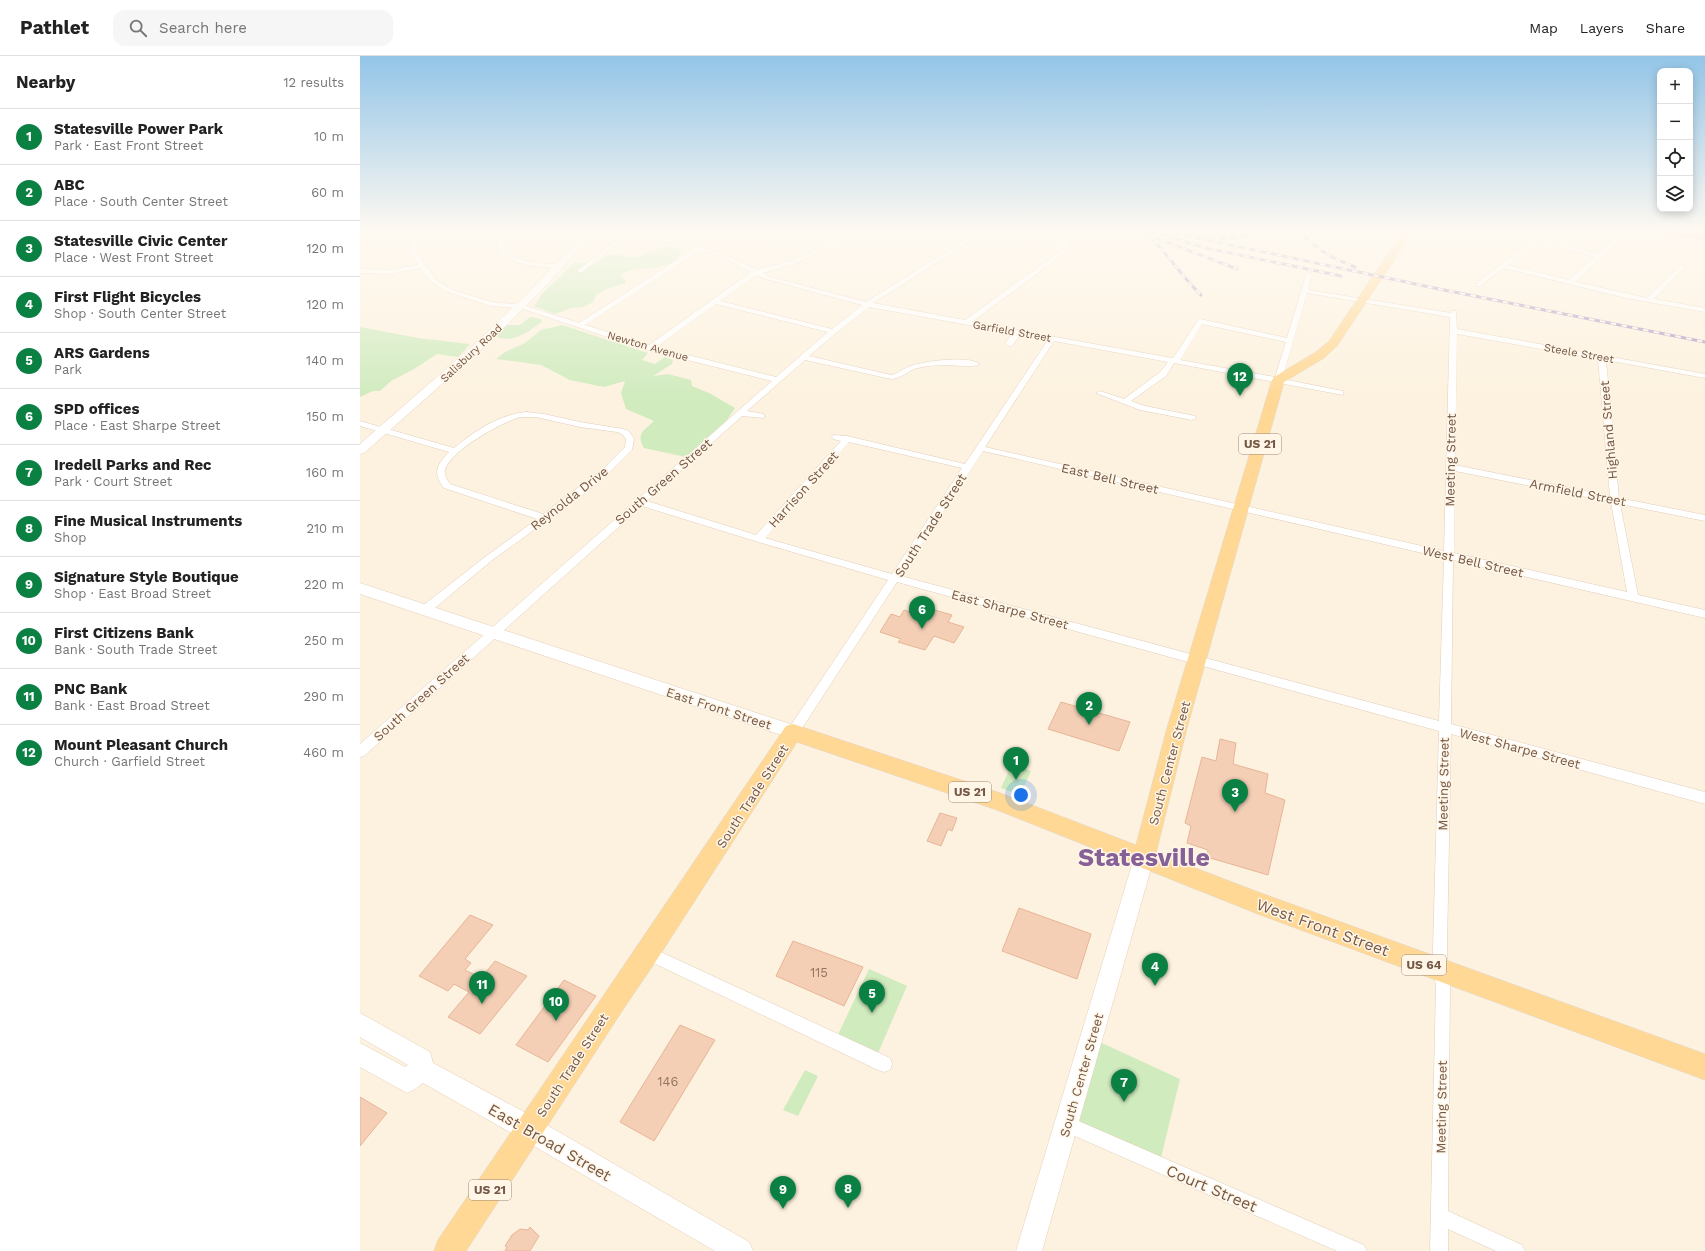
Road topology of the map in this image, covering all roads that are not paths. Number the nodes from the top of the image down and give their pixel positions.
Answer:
1 (445, 288) edge
2 (537, 288) edge
3 (638, 288) edge
4 (734, 288) edge
5 (805, 288) edge
6 (890, 288) edge
7 (1015, 288) edge
8 (1305, 288) edge
9 (1371, 288) edge
10 (1596, 288) edge
11 (1661, 288) edge
12 (1304, 291) junction
13 (1649, 300) junction
14 (1362, 301) junction
15 (715, 302) junction
16 (866, 304) junction
17 (521, 306) junction
18 (1705, 310) edge
19 (966, 323) junction
20 (580, 325) junction
21 (833, 331) junction
22 (1454, 331) junction
23 (1018, 332) junction
24 (1052, 338) junction
25 (1290, 341) junction
26 (1009, 344) dead end
27 (650, 348) junction
28 (803, 357) junction
29 (1602, 357) junction
30 (1172, 361) junction
31 (976, 364) dead end
32 (1705, 376) edge
33 (778, 380) junction
34 (1278, 380) junction
35 (1100, 393) dead end
36 (1340, 394) dead end
37 (1125, 402) junction
38 (741, 412) junction
39 (761, 416) dead end
40 (1192, 418) dead end
41 (360, 423) edge
42 (385, 430) junction
43 (836, 437) dead end
44 (847, 439) junction
45 (980, 448) junction
46 (360, 450) edge
47 (455, 451) junction
48 (968, 467) junction
49 (1450, 467) junction
50 (1615, 500) junction
51 (640, 502) junction
52 (1241, 508) junction
53 (544, 518) junction
54 (1705, 518) edge
55 (758, 539) junction
56 (1448, 555) junction
57 (895, 578) junction
58 (360, 588) edge
59 (1633, 598) junction
60 (425, 610) junction
61 (1705, 614) edge
62 (494, 632) junction
63 (1197, 660) junction
64 (1444, 728) junction
65 (793, 732) junction
66 (360, 752) edge
67 (1705, 798) edge
68 (1144, 858) junction
69 (648, 953) junction
70 (1440, 970) junction
71 (360, 1024) edge
72 (360, 1054) edge
73 (884, 1064) dead end
74 (1705, 1067) edge
75 (421, 1069) junction
76 (1067, 1124) junction
77 (530, 1129) junction
78 (1439, 1216) junction
79 (448, 1251) edge
80 (740, 1251) edge
81 (1029, 1251) edge
82 (1358, 1251) edge
83 (1439, 1251) edge
84 (1516, 1251) edge

1 - 17 street, Newton Avenue
2 - 17 street, Salisbury Road
3 - 20 street
4 - 15 street
5 - 16 street, Garfield Street
6 - 16 street, South Green Street
7 - 19 street
8 - 12 street, South Center Street
9 - 14 main road
10 - 13 street
11 - 13 street
12 - 14 street
12 - 25 street, South Center Street
13 - 18 street
14 - 22 street, Meeting Street
14 - 34 main road
15 - 21 street
15 - 27 street
16 - 19 street, Garfield Street
16 - 21 street, South Green Street
17 - 20 street, Newton Avenue
17 - 42 street, Salisbury Road
19 - 23 street, Garfield Street
20 - 27 street, Newton Avenue
21 - 28 street, South Green Street
22 - 29 street, Steele Street
22 - 49 street, Meeting Street
23 - 24 street, Garfield Street
23 - 26 street
24 - 30 street, Garfield Street
24 - 45 street, South Trade Street
25 - 30 street
25 - 34 street, South Center Street
27 - 33 street, Newton Avenue
28 - 31 street
28 - 33 street, South Green Street
29 - 32 street, Steele Street
29 - 50 street, Highland Street
30 - 34 street, Garfield Street
30 - 37 street
33 - 38 street, South Green Street
34 - 36 street, Garfield Street
34 - 52 main road, South Center Street / US 21
35 - 37 street
37 - 40 street
38 - 39 street
38 - 51 street, South Green Street
41 - 42 street
42 - 46 street, Salisbury Road
42 - 47 street
43 - 44 street
44 - 48 street
44 - 55 street, Harrison Street
45 - 48 street, South Trade Street
45 - 52 street, East Bell Street
47 - 53 street
47 - 53 street, Reynolda Drive
48 - 57 street, South Trade Street
49 - 50 street, Armfield Street
49 - 56 street, Meeting Street
50 - 54 street, Armfield Street
50 - 59 street, Highland Street
51 - 55 street, East Sharpe Street
51 - 62 street, South Green Street
52 - 56 street, West Bell Street
52 - 63 main road, South Center Street / US 21
53 - 60 street, Reynolda Drive
55 - 57 street, East Sharpe Street
56 - 59 street, West Bell Street
56 - 64 street, Meeting Street
57 - 63 street, East Sharpe Street
57 - 65 street, South Trade Street
58 - 60 street, East Front Street
59 - 61 street, West Bell Street
60 - 62 street, East Front Street
62 - 65 street, East Front Street
62 - 66 street, South Green Street
63 - 64 street, West Sharpe Street
63 - 68 main road, South Center Street / US 21
64 - 67 street, West Sharpe Street
64 - 70 street, Meeting Street
65 - 68 main road, East Front Street / US 21
65 - 69 main road, South Trade Street / US 21
68 - 70 main road, West Front Street / US 64
68 - 76 street, South Center Street
69 - 73 street
69 - 77 main road, South Trade Street / US 21
70 - 74 main road, West Front Street / US 64
70 - 78 street, Meeting Street
71 - 75 street
72 - 75 street
75 - 77 street, East Broad Street
76 - 81 street, South Center Street
76 - 82 street, Court Street
77 - 79 main road, South Trade Street / US 21
77 - 80 street, East Broad Street
78 - 83 street, Meeting Street
78 - 84 street

